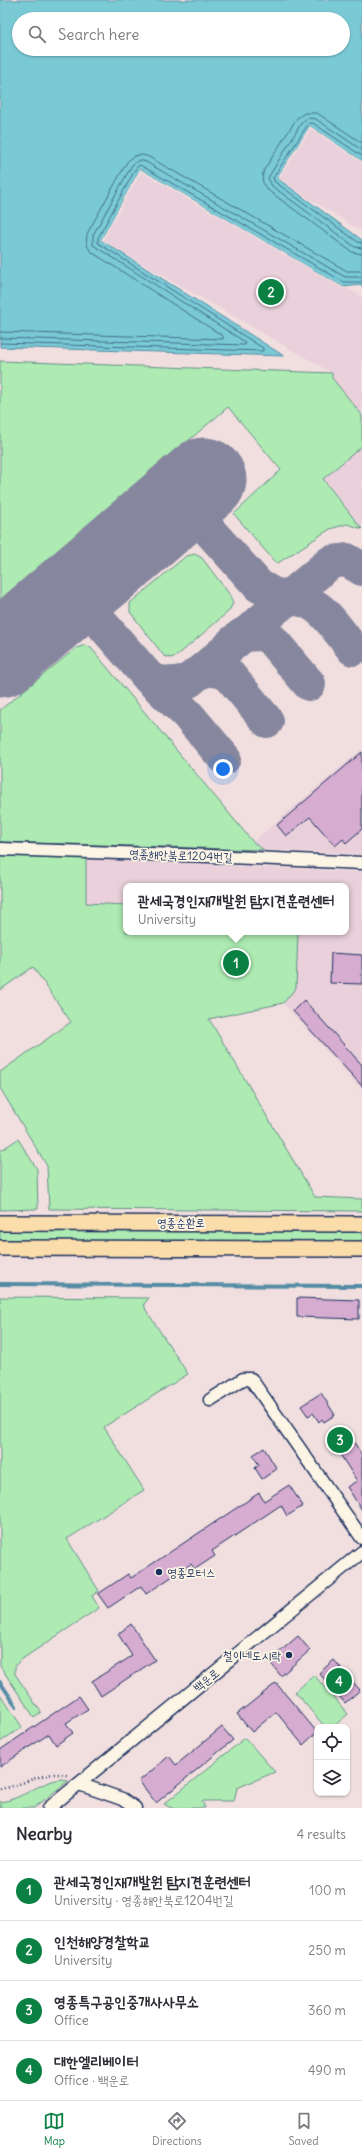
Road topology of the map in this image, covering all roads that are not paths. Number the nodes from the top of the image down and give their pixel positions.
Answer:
1 (0, 849) edge
2 (362, 863) edge
3 (0, 1222) edge
4 (362, 1224) edge
5 (0, 1248) edge
6 (362, 1249) edge
7 (210, 1400) dead end
8 (362, 1538) edge
9 (362, 1552) edge
10 (79, 1784) junction
11 (49, 1808) edge
12 (135, 1808) edge

1 - 2 street, 영종해안북로1204번길
3 - 4 main road, 영종순환로
5 - 6 main road
7 - 8 street
9 - 10 street, 백운로
10 - 11 street, 백운로
10 - 12 street

